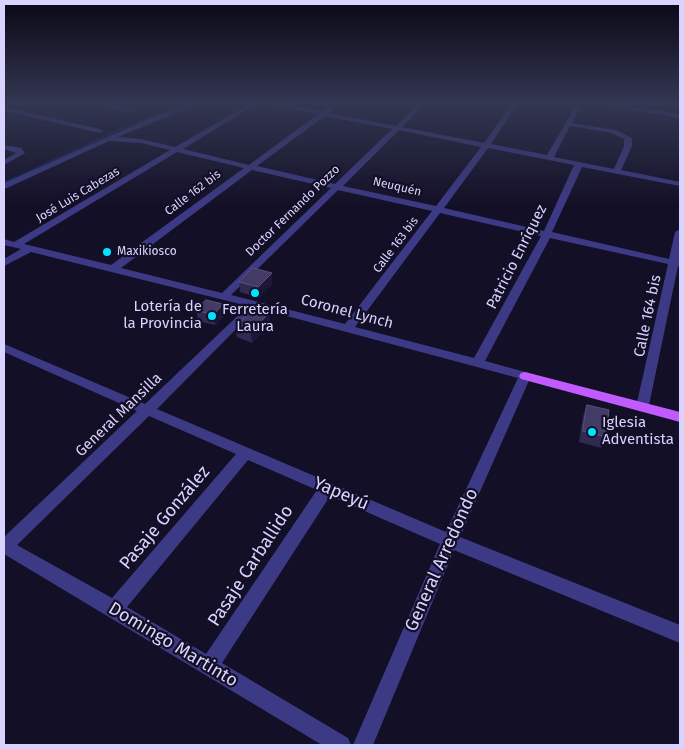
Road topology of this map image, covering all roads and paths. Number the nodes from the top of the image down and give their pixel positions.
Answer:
1 (194, 138) edge
2 (289, 138) edge
3 (386, 138) edge
4 (445, 138) edge
5 (491, 138) edge
6 (560, 138) edge
7 (628, 138) edge
8 (108, 139) joint
9 (126, 139) junction
10 (485, 146) junction
11 (4, 147) edge
12 (175, 149) junction
13 (549, 158) junction
14 (4, 163) edge
15 (579, 164) junction
16 (50, 166) junction
17 (249, 167) junction
18 (617, 171) junction
19 (680, 184) edge
20 (4, 186) edge
21 (337, 186) junction
22 (438, 210) junction
23 (680, 232) edge
24 (547, 234) junction
25 (4, 242) edge
26 (15, 245) junction
27 (29, 249) junction
28 (4, 263) edge
29 (677, 263) edge
30 (113, 269) junction
31 (223, 297) junction
32 (254, 304) junction
33 (348, 329) junction
34 (4, 348) edge
35 (478, 363) junction
36 (524, 376) junction
37 (644, 407) junction
38 (148, 409) junction
39 (680, 417) edge
40 (246, 452) junction
41 (327, 488) junction
42 (450, 541) junction
43 (4, 546) edge
44 (114, 609) junction
45 (680, 634) edge
46 (209, 666) junction
47 (341, 745) edge
48 (363, 745) edge

1 - 12 street, José Luis Cabezas
2 - 17 street, Calle 162 bis
3 - 21 street, Doctor Fernando Pozzo
4 - 10 street
5 - 10 street, Calle 163 bis
6 - 13 street
7 - 18 street
8 - 9 street, Neuquén
8 - 16 street
9 - 12 street, Neuquén
9 - 16 street
10 - 13 street
10 - 22 street, Calle 163 bis
11 - 14 street
12 - 17 street, Neuquén
12 - 26 street, José Luis Cabezas
13 - 15 street
15 - 18 street
15 - 24 street, Patricio Enríquez
16 - 20 street
17 - 21 street, Neuquén
17 - 30 street, Calle 162 bis
18 - 19 street
21 - 22 street, Neuquén
21 - 31 street, Doctor Fernando Pozzo
22 - 24 street, Neuquén
22 - 33 street, Calle 163 bis
23 - 29 street, Calle 164 bis
24 - 29 street, Neuquén
24 - 35 street, Patricio Enríquez
25 - 26 street, Coronel Lynch
26 - 27 street, Coronel Lynch
27 - 28 street
27 - 30 street, Coronel Lynch
29 - 37 street, Calle 164 bis
30 - 31 street, Coronel Lynch
31 - 32 street, Coronel Lynch
32 - 33 street, Coronel Lynch
32 - 38 street, General Mansilla
33 - 35 street, Coronel Lynch
34 - 38 street, Yapeyú
35 - 36 street, Coronel Lynch
36 - 37 main road, Coronel Lynch
36 - 42 street, General Arredondo
37 - 39 main road, Coronel Lynch
38 - 40 street, Yapeyú
38 - 43 street, General Mansilla
40 - 41 street, Yapeyú
40 - 44 street, Pasaje González
41 - 42 street, Yapeyú
41 - 46 street, Pasaje Carballido
42 - 45 street, Yapeyú
42 - 48 street, General Arredondo
43 - 44 street, Domingo Martinto
44 - 46 street, Domingo Martinto
46 - 47 street, Domingo Martinto

